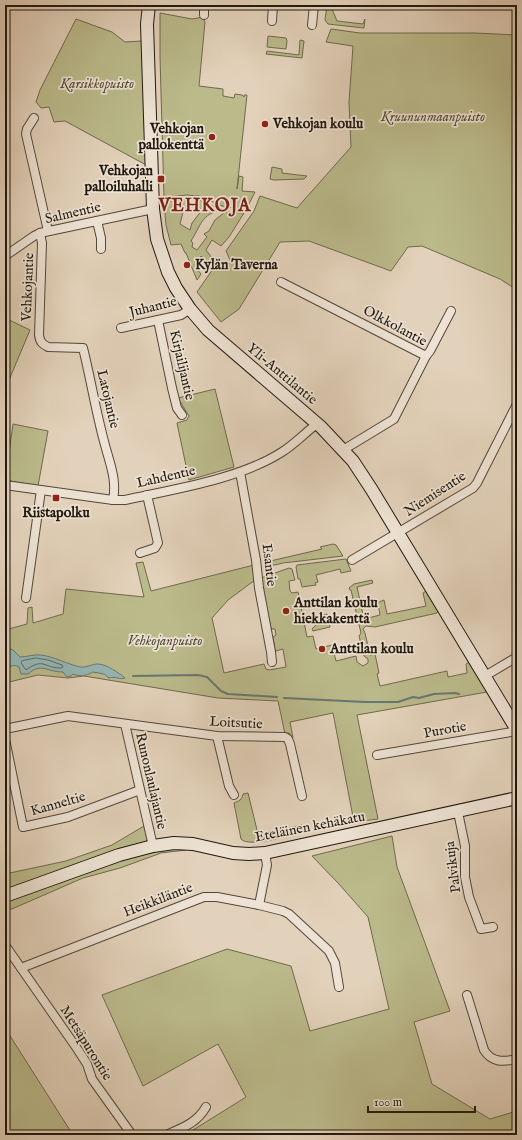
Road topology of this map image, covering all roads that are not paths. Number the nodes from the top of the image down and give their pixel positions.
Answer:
1 (149, 5) edge
2 (204, 5) edge
3 (273, 5) edge
4 (314, 5) edge
5 (204, 14) dead end
6 (272, 21) dead end
7 (312, 25) dead end
8 (34, 118) dead end
9 (153, 209) junction
10 (97, 221) junction
11 (44, 232) junction
12 (100, 249) dead end
13 (5, 256) edge
14 (281, 282) dead end
15 (190, 309) junction
16 (451, 310) dead end
17 (158, 320) junction
18 (121, 328) dead end
19 (40, 342) joint
20 (426, 356) junction
21 (517, 404) edge
22 (182, 415) dead end
23 (316, 422) junction
24 (343, 450) junction
25 (240, 472) junction
26 (5, 485) edge
27 (41, 490) junction
28 (147, 496) junction
29 (113, 500) junction
30 (398, 533) junction
31 (140, 553) dead end
32 (352, 560) dead end
33 (26, 598) dead end
34 (517, 656) edge
35 (272, 662) dead end
36 (485, 676) junction
37 (125, 724) junction
38 (5, 729) edge
39 (517, 730) edge
40 (217, 736) junction
41 (5, 739) edge
42 (377, 755) dead end
43 (140, 790) junction
44 (234, 795) dead end
45 (302, 796) dead end
46 (514, 800) edge
47 (458, 812) junction
48 (153, 846) junction
49 (265, 853) junction
50 (5, 896) edge
51 (258, 905) junction
52 (493, 927) dead end
53 (5, 945) edge
54 (21, 968) junction
55 (340, 987) dead end
56 (467, 995) dead end
57 (517, 1059) edge
58 (206, 1108) dead end
59 (132, 1135) edge
60 (166, 1135) edge

1 - 9 street, Yli-Anttilantie
2 - 5 street
3 - 6 street
4 - 7 street
8 - 11 street, Vehkojantie
9 - 10 street, Salmentie
9 - 15 street, Yli-Anttilantie
10 - 11 street, Salmentie
10 - 12 street
11 - 13 street, Salmentie
11 - 19 street, Vehkojantie
14 - 20 street, Olkkolantie
15 - 17 street, Juhantie
15 - 23 street, Yli-Anttilantie
16 - 20 street
17 - 18 street, Juhantie
17 - 22 street, Kirjailijantie
19 - 29 street, Latojantie
20 - 24 street, Olkkolantie
21 - 30 street, Niemisentie
23 - 24 street, Yli-Anttilantie
23 - 25 street, Lahdentie
24 - 30 street, Yli-Anttilantie
25 - 28 street, Lahdentie
25 - 35 street, Esantie
26 - 27 street, Lahdentie
27 - 29 street, Lahdentie
27 - 33 street
28 - 29 street, Lahdentie
28 - 31 street
30 - 32 street, Niemisentie
30 - 36 street, Yli-Anttilantie
34 - 36 street
36 - 39 street, Yli-Anttilantie
37 - 38 street, Runonlaulajantie
37 - 40 street, Loitsutie
37 - 43 street, Runonlaulajantie
39 - 42 street, Purotie
40 - 44 street
40 - 45 street, Loitsutie
41 - 43 street, Kanneltie
43 - 48 street, Runonlaulajantie
46 - 47 street, Eteläinen kehäkatu
47 - 49 street, Eteläinen kehäkatu
47 - 52 street, Palvikuja
48 - 49 street, Eteläinen kehäkatu
48 - 50 street, Eteläinen kehäkatu
49 - 51 street
51 - 54 street, Heikkiläntie
51 - 55 street, Heikkiläntie
53 - 54 street, Metsäpurontie
54 - 59 street, Metsäpurontie
56 - 57 street
58 - 60 street

